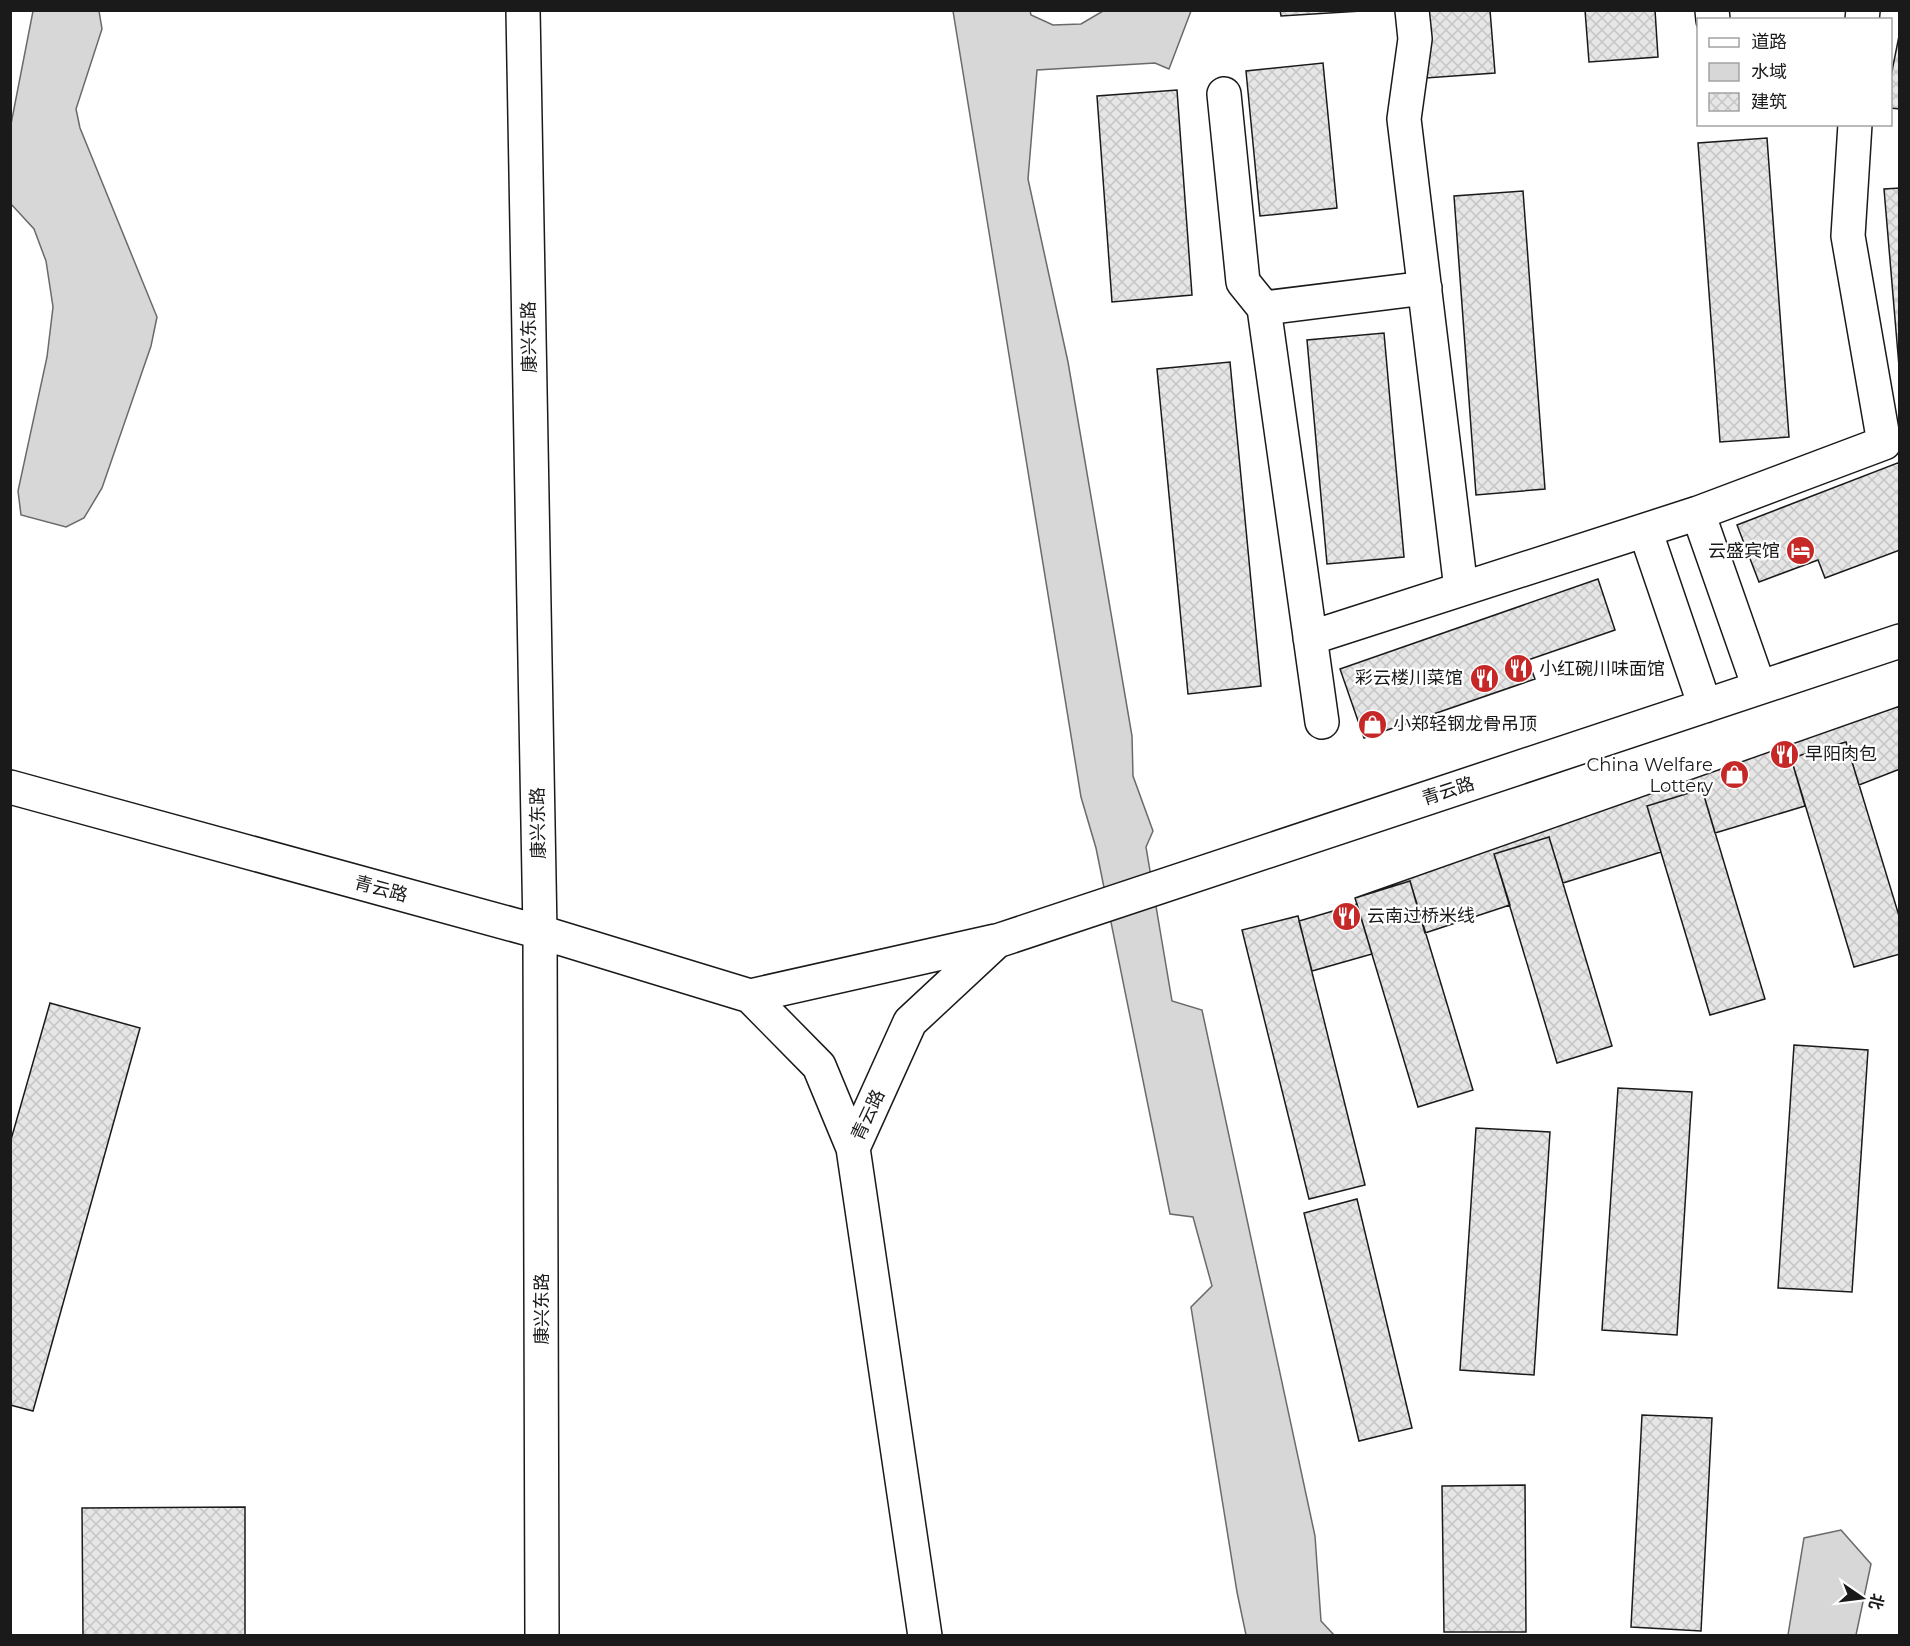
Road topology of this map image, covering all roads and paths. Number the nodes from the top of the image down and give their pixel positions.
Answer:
1 (523, 10) edge
2 (1412, 10) edge
3 (1224, 94) dead end
4 (1855, 126) edge
5 (1425, 288) junction
6 (1264, 308) junction
7 (1698, 513) junction
8 (1645, 530) junction
9 (1461, 589) junction
10 (1310, 638) junction
11 (1899, 640) edge
12 (1760, 687) junction
13 (1705, 706) junction
14 (1322, 722) dead end
15 (10, 787) edge
16 (540, 932) junction
17 (997, 941) junction
18 (750, 996) junction
19 (853, 1148) junction
20 (542, 1635) edge
21 (925, 1635) edge

1 - 16 street, 康兴东路
2 - 5 street
3 - 6 street
4 - 7 street
5 - 6 street
5 - 9 street
6 - 10 street
7 - 8 street
7 - 12 street
8 - 9 street
8 - 13 street
9 - 10 street
10 - 14 street
11 - 12 street, 青云路
12 - 13 street, 青云路
13 - 17 street, 青云路
15 - 16 street, 青云路
16 - 18 street, 青云路
16 - 20 street, 康兴东路
17 - 18 street, 青云路
17 - 19 street, 青云路
18 - 19 street, 青云路
19 - 21 street

